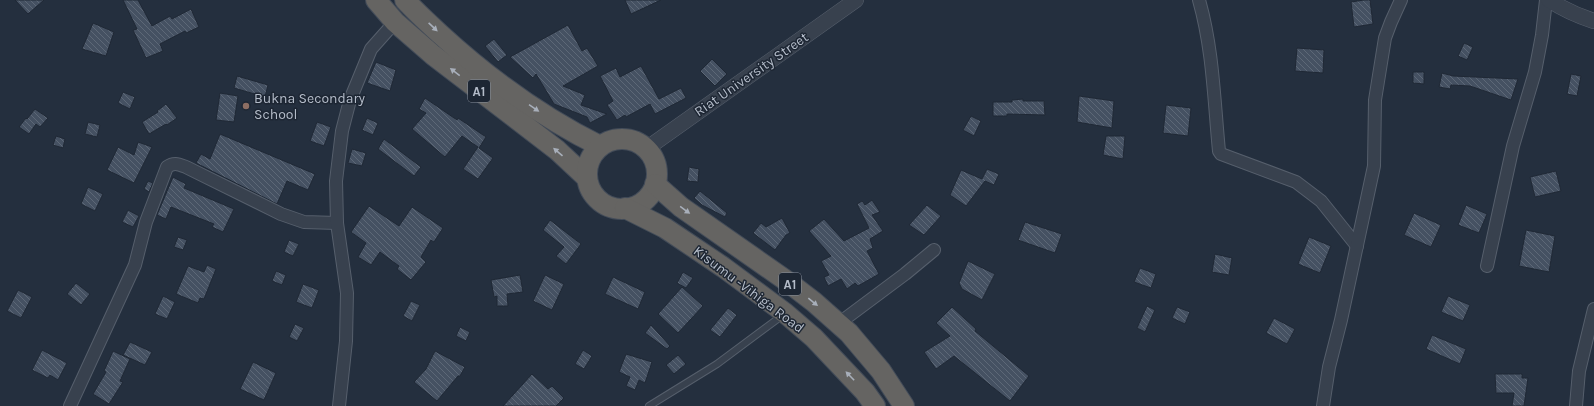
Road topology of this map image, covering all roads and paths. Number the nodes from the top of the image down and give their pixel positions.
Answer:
1 (376, 0) edge
2 (405, 0) edge
3 (856, 0) edge
4 (1199, 0) edge
5 (1401, 0) edge
6 (1548, 0) edge
7 (1594, 21) edge
8 (395, 22) junction
9 (600, 146) junction
10 (646, 149) junction
11 (587, 178) junction
12 (656, 184) junction
13 (625, 208) junction
14 (337, 223) junction
15 (1358, 246) junction
16 (934, 250) dead end
17 (1487, 266) dead end
18 (1594, 309) edge
19 (786, 312) junction
20 (838, 324) junction
21 (70, 406) edge
22 (339, 406) edge
23 (648, 406) edge
24 (875, 406) edge
25 (904, 406) edge
26 (1323, 406) edge
27 (1576, 406) edge

1 - 8 highway, A1
2 -> 9 highway, A1
3 - 10 street, Riat University Street
4 - 15 street
5 - 15 street
6 - 7 street
6 - 17 street
11 -> 8 highway, A1
8 - 14 street
9 - 10 highway
9 - 11 highway
10 - 12 highway
11 - 13 highway, A1
12 - 13 highway, A1
12 -> 20 highway, Kisumu -Vihiga Road / A1
13 - 19 highway, Kisumu -Vihiga Road / A1
14 - 21 street
14 - 22 street
15 - 26 street
16 - 20 street
18 - 27 street
19 - 23 lane
24 -> 19 highway, Kisumu -Vihiga Road / A1
20 - 25 highway, Kisumu -Vihiga Road / A1

